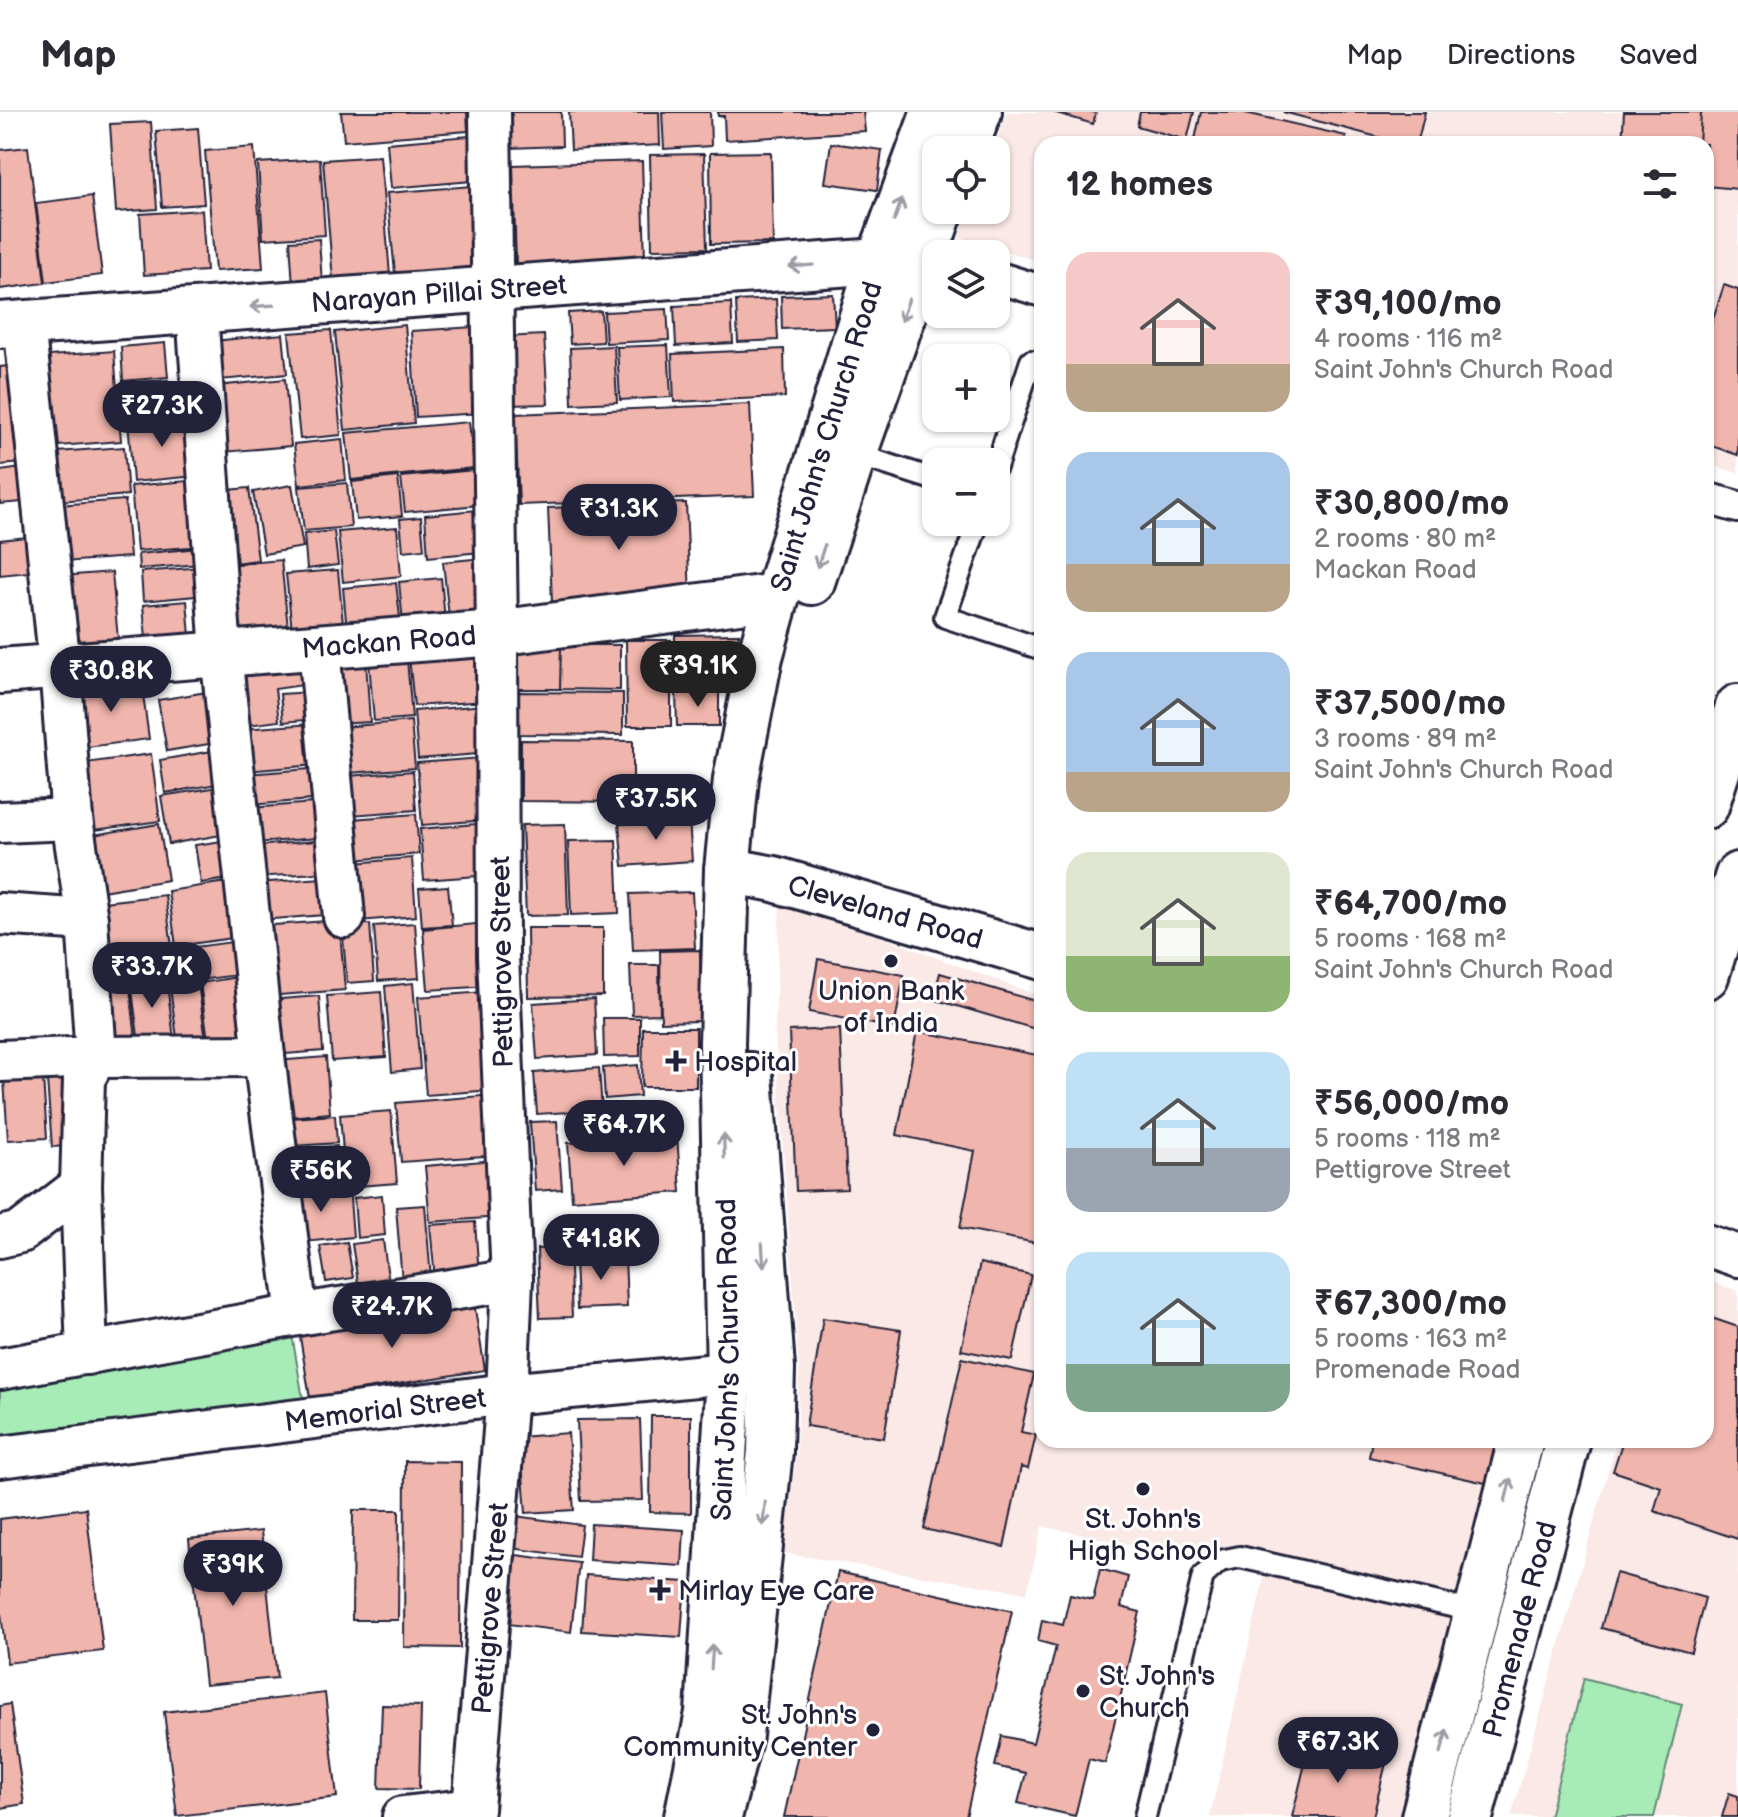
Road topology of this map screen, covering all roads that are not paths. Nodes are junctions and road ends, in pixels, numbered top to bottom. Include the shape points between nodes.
1 (490, 112) edge
2 (934, 112) edge
3 (979, 112) edge
4 (970, 136) edge
5 (879, 261) junction
6 (922, 277) edge
7 (1010, 281) edge
8 (493, 289) junction
9 (1034, 289) edge
10 (197, 311) junction
11 (12, 324) edge
12 (1034, 362) edge
13 (1002, 448) edge
14 (854, 454) junction
15 (922, 476) edge
16 (1714, 500) edge
17 (1738, 507) edge
18 (973, 536) edge
19 (777, 596) junction
20 (497, 633) junction
21 (1034, 646) edge
22 (319, 648) junction
23 (221, 653) junction
24 (60, 667) junction
25 (0, 671) edge
26 (1738, 707) edge
27 (1714, 781) edge
28 (72, 819) junction
29 (0, 822) edge
30 (740, 872) junction
31 (1738, 875) edge
32 (0, 914) edge
33 (344, 917) dead end
34 (87, 920) junction
35 (1714, 951) edge
36 (1034, 955) edge
37 (264, 1056) junction
38 (96, 1057) junction
39 (0, 1061) edge
40 (81, 1186) junction
41 (0, 1237) edge
42 (1714, 1248) edge
43 (1738, 1256) edge
44 (512, 1280) junction
45 (297, 1315) junction
46 (87, 1354) junction
47 (772, 1368) junction
48 (0, 1369) edge
49 (729, 1375) junction
50 (507, 1394) junction
51 (1519, 1448) edge
52 (1566, 1448) edge
53 (0, 1457) edge
54 (1477, 1612) junction
55 (403, 1817) edge
56 (687, 1817) edge
57 (719, 1817) edge
58 (1145, 1817) edge
59 (1424, 1817) edge
60 (1470, 1817) edge

1 - 8 street, Pettigrove Street
5 -> 2 main road, Saint John's Church Road
3 - 4 main road
5 -> 8 main road, Narayan Pillai Street
5 - 19 main road, Saint John's Church Road
6 -> 14 main road, Saint John's Church Road
7 - 9 street
8 -> 10 main road, Narayan Pillai Street
8 - 20 street, Pettigrove Street
10 - 11 main road, Narayan Pillai Street
10 - 23 street
11 - 24 street
12 - 13 lane
14 - 15 lane
14 -> 30 main road, Saint John's Church Road via 789,657
16 - 17 street
18 - 21 lane via 945,617
19 - 20 main road, Mackan Road
19 - 30 main road, Saint John's Church Road via 736,779
20 - 22 main road, Mackan Road
20 - 44 street, Pettigrove Street via 498,956
22 - 23 main road, Mackan Road
22 - 33 street
23 - 24 main road, Mackan Road
23 - 37 street
24 - 25 main road, Mackan Road
24 - 28 street
26 - 27 main road
28 - 29 street
28 - 34 street
30 - 36 main road, Cleveland Road
30 -> 47 main road, Saint John's Church Road
49 -> 30 main road, Saint John's Church Road via 722,1043
31 - 35 main road
32 - 34 street
34 - 38 street
37 - 38 street
37 - 45 street
38 - 39 street
38 - 40 street via 84,1079
40 - 41 street via 21,1232
40 - 46 street
42 - 43 street
44 - 45 street
44 - 50 street, Pettigrove Street
45 - 46 street
46 - 48 street
47 - 49 street, Memorial Street
47 -> 57 main road, Saint John's Church Road via 770,1451 740,1735
49 - 50 street, Memorial Street
56 -> 49 main road, Saint John's Church Road via 708,1713
50 - 53 street, Memorial Street
50 - 55 street, Pettigrove Street via 473,1809
54 -> 51 main road, Promenade Road
52 - 60 main road, Promenade Road
54 - 58 lane via 1240,1557 1220,1561 1203,1576
59 -> 54 main road, Promenade Road

